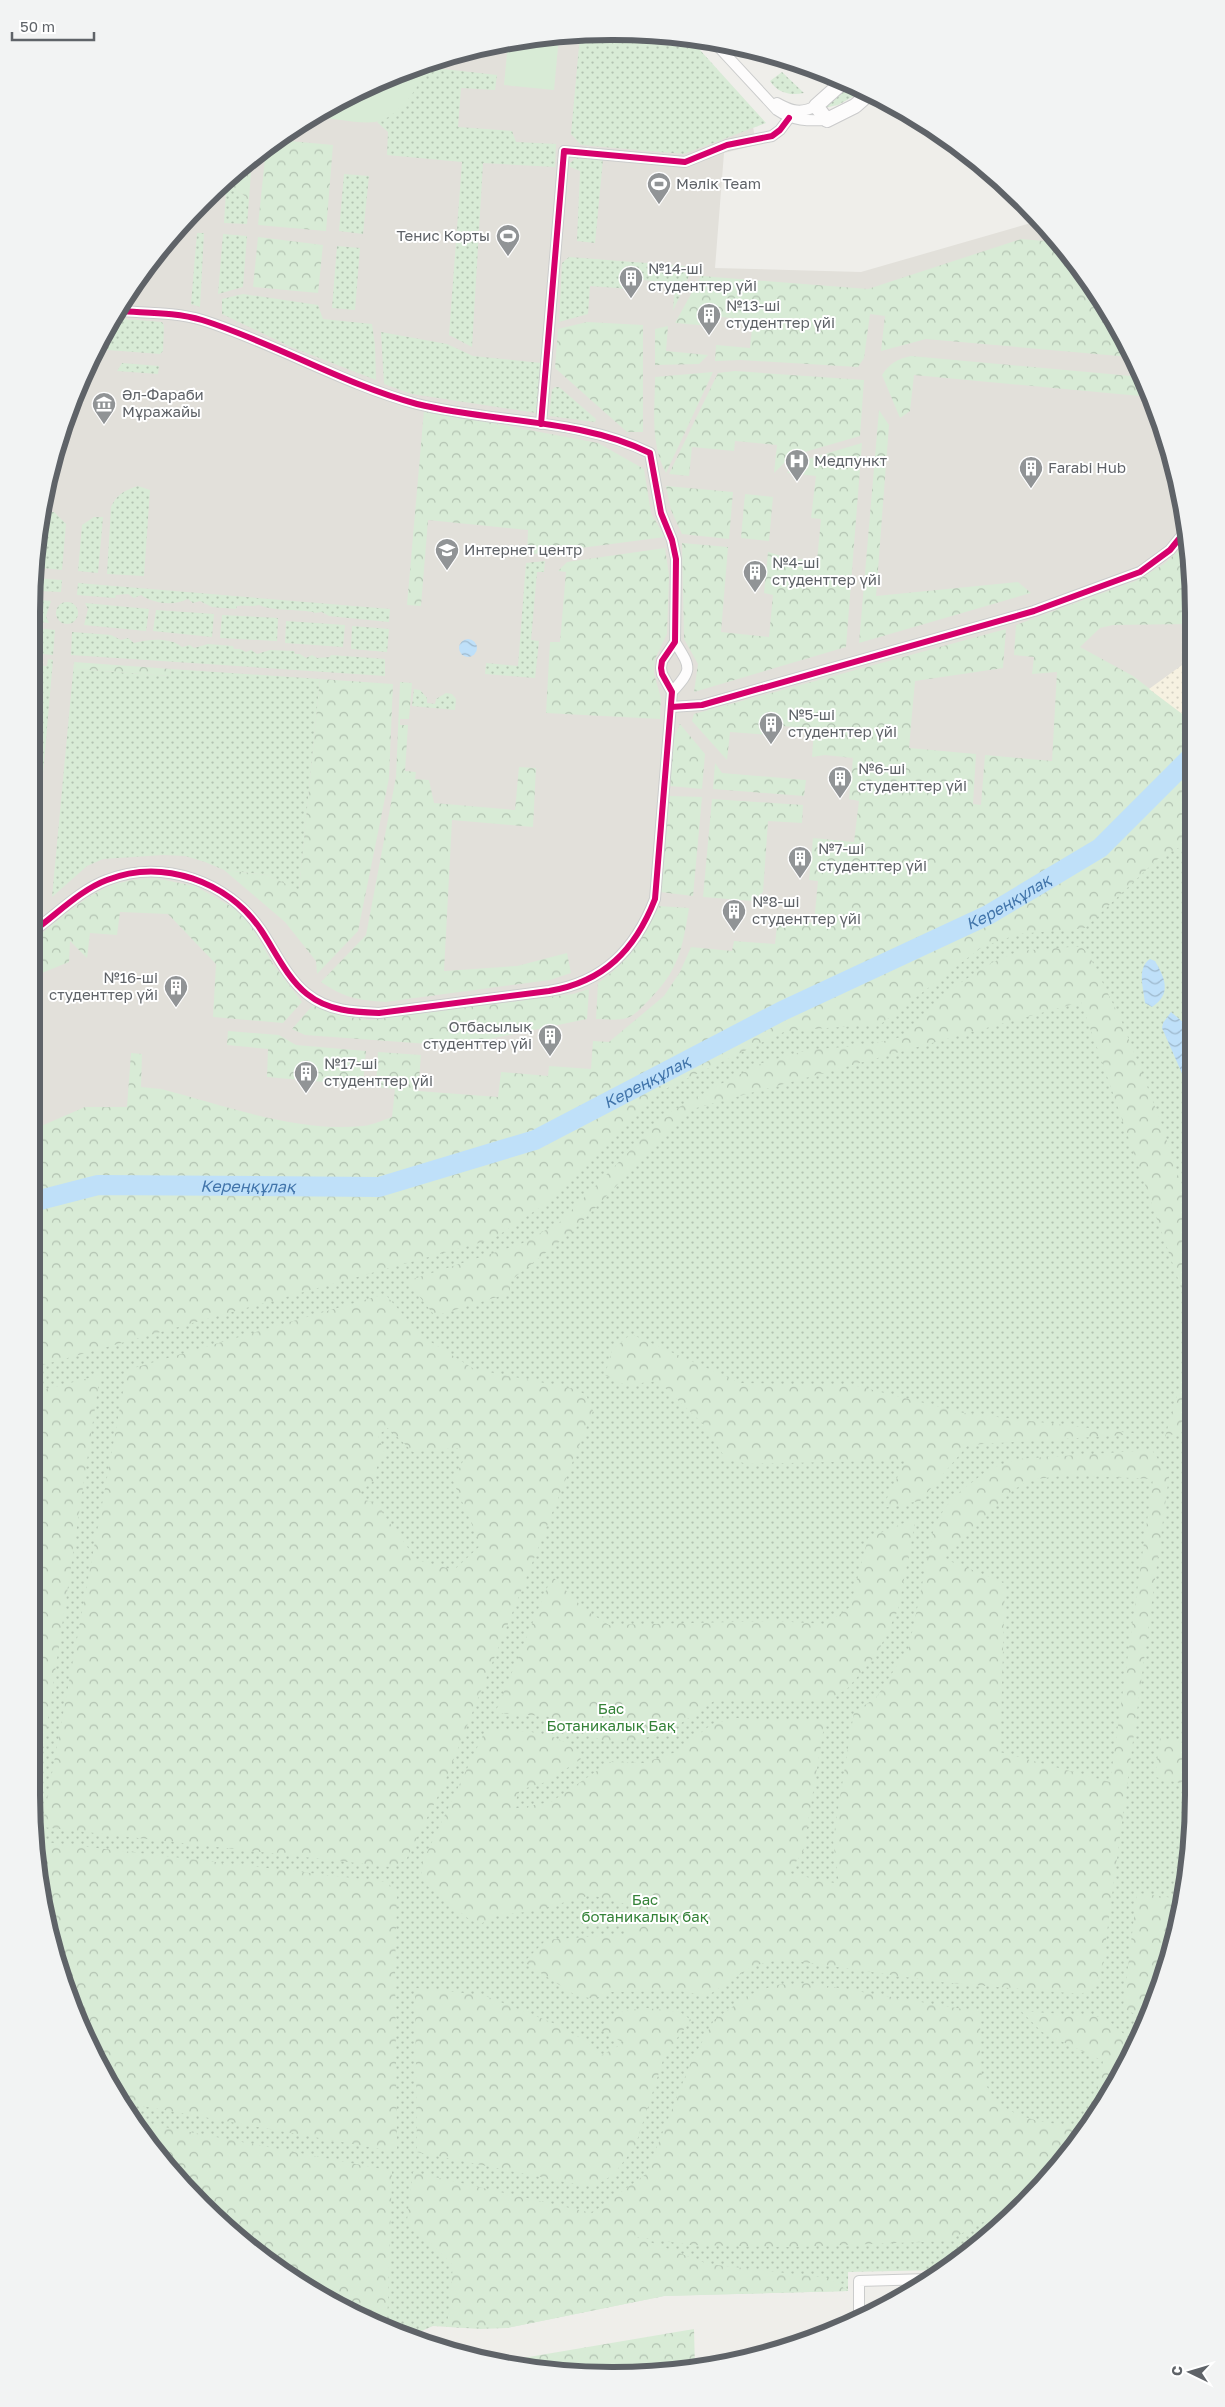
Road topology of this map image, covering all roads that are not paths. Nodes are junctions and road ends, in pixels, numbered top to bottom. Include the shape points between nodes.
1 (721, 51) edge
2 (838, 87) edge
3 (764, 95) junction
4 (864, 98) edge
5 (816, 106) junction
6 (789, 118) junction
7 (827, 120) junction
8 (125, 312) edge
9 (541, 424) junction
10 (1180, 538) edge
11 (675, 642) junction
12 (672, 692) junction
13 (671, 707) junction
14 (40, 926) edge
15 (917, 2279) edge
16 (859, 2311) edge

1 - 3 street
2 - 5 street
3 - 5 street via 787,109 807,111
3 - 6 street
4 - 7 street
5 - 7 street
6 - 7 street
6 - 9 street via 772,136 727,146 685,162 564,151
8 - 9 street via 201,320 386,395 420,404
9 - 11 street via 577,430 650,453 661,513 676,559
10 - 13 street via 1170,550 1140,572 1034,611 702,705
11 - 12 street via 662,661 662,674
11 - 12 street via 688,669 687,676
12 - 13 street
13 - 14 street via 655,899 637,935 615,961 594,978 576,986 379,1013 332,1008 305,993 242,907 208,885 169,872 123,874 105,880
15 - 16 street via 859,2280

